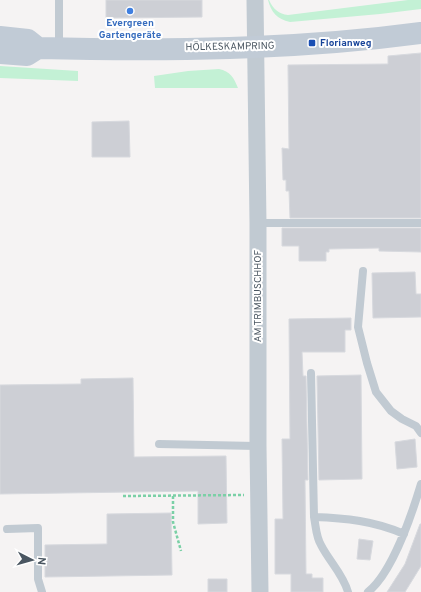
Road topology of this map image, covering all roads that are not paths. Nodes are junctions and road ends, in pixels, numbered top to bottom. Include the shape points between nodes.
1 (59, 0) edge
2 (254, 0) edge
3 (421, 33) edge
4 (0, 37) edge
5 (255, 47) junction
6 (38, 48) junction
7 (60, 49) junction
8 (0, 54) edge
9 (258, 223) junction
10 (421, 223) edge
11 (363, 271) dead end
12 (311, 373) dead end
13 (421, 433) edge
14 (159, 444) dead end
15 (258, 446) junction
16 (421, 484) edge
17 (314, 517) junction
18 (7, 529) dead end
19 (404, 534) junction
20 (42, 592) edge
21 (260, 592) edge
22 (348, 592) edge
23 (368, 592) edge

1 - 7 lane
2 - 5 street, AM TRIMBUSCHHOF
3 - 5 main road, HÖLKESKAMPRING
4 - 6 main road, HÖLKESKAMPRING via 28,40
5 - 7 main road, HÖLKESKAMPRING
5 - 9 street, AM TRIMBUSCHHOF
6 - 7 main road, HÖLKESKAMPRING
6 - 8 main road, HÖLKESKAMPRING via 27,55
9 - 10 lane
9 - 15 street, AM TRIMBUSCHHOF
11 - 13 lane via 358,327 376,392 391,411 416,426
12 - 17 lane
14 - 15 lane
15 - 21 street, AM TRIMBUSCHHOF
16 - 19 lane
17 - 19 lane via 359,520
17 - 22 lane via 320,544 346,584
18 - 20 lane via 38,528 38,579
19 - 23 lane via 388,566

